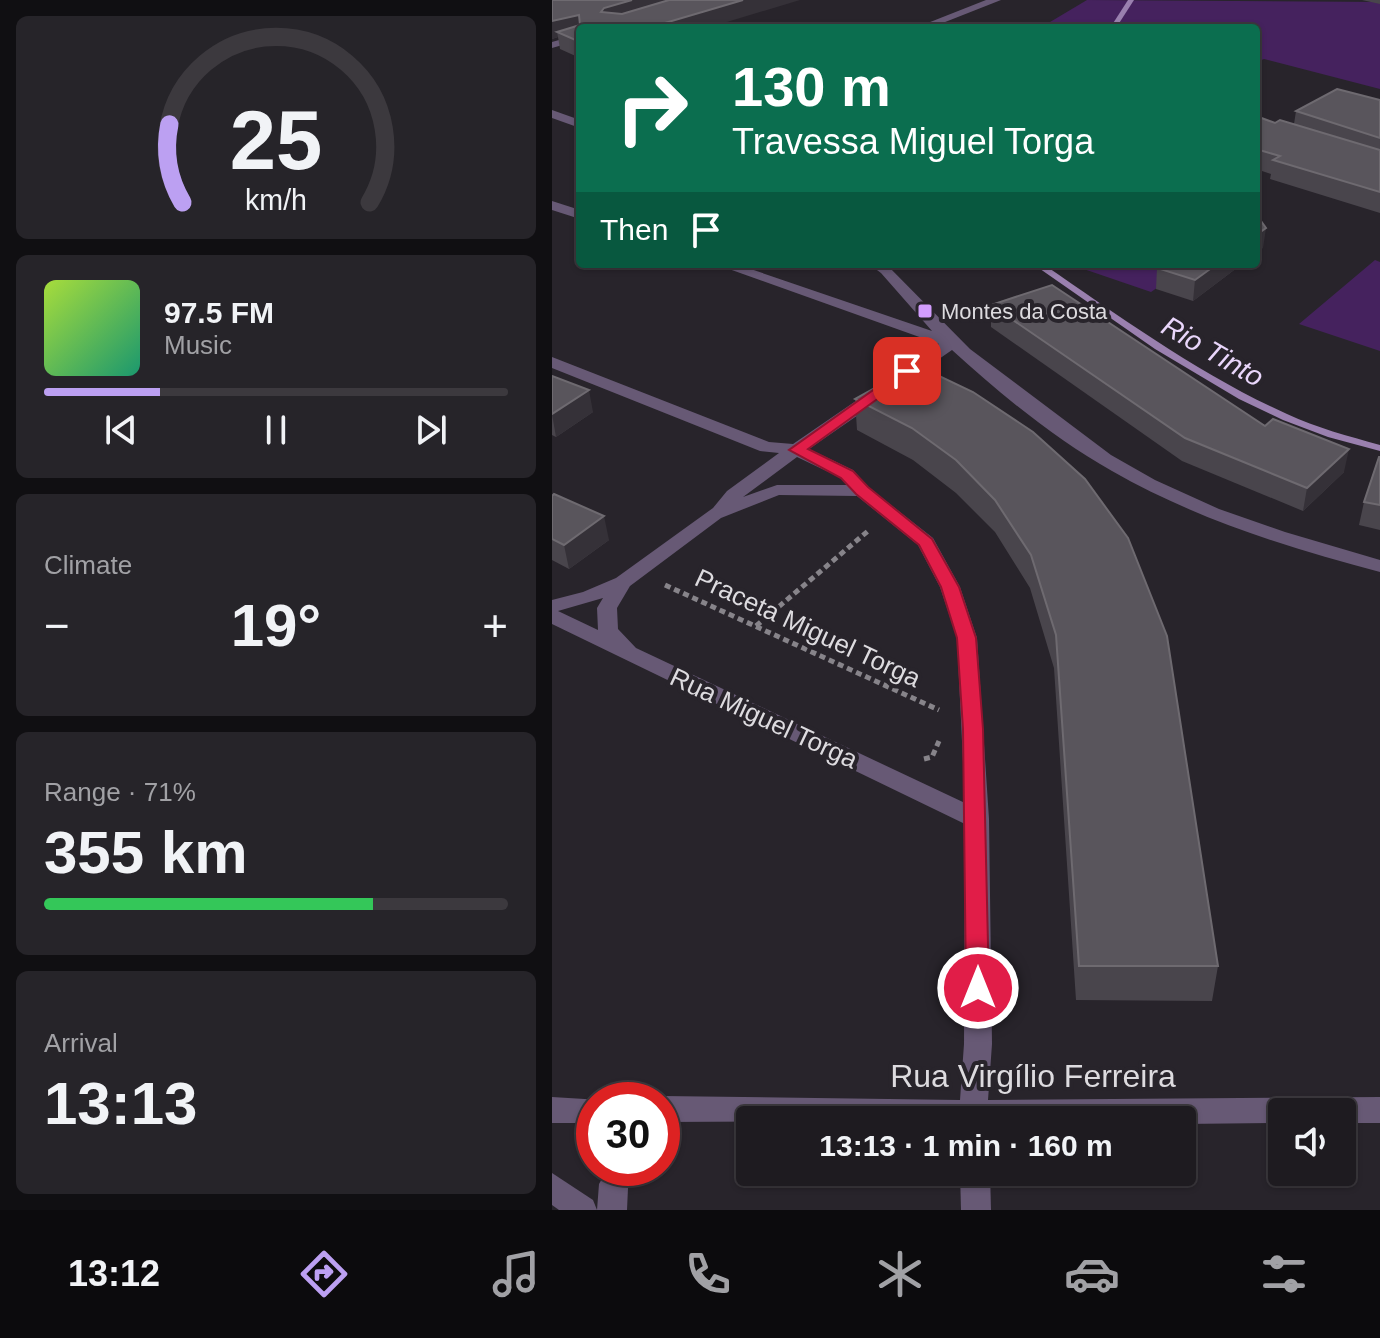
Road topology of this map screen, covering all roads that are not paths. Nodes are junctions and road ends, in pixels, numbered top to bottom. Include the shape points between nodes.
1 (996, 0) edge
2 (931, 24) edge
3 (576, 38) edge
4 (552, 45) edge
5 (552, 114) edge
6 (576, 123) edge
7 (552, 205) edge
8 (576, 214) edge
9 (734, 268) edge
10 (889, 268) edge
11 (952, 343) junction
12 (552, 362) edge
13 (797, 450) junction
14 (862, 491) junction
15 (714, 514) junction
16 (1380, 566) edge
17 (623, 582) junction
18 (552, 606) edge
19 (552, 616) edge
20 (636, 658) junction
21 (977, 819) junction
22 (974, 1106) edge
23 (680, 1109) edge
24 (552, 1110) edge
25 (576, 1110) edge
26 (736, 1110) edge
27 (1380, 1110) edge
28 (1196, 1113) edge
29 (614, 1186) edge
30 (975, 1186) edge
31 (552, 1187) edge
32 (582, 1210) edge
33 (612, 1210) edge
34 (976, 1210) edge

1 - 2 street
3 - 4 street
5 - 6 street
7 - 8 street
9 - 11 street
10 - 11 street
11 - 13 street
11 - 16 street via 1070,435 1173,496 1310,548
12 - 13 street via 766,447
13 - 14 street via 847,474
13 - 15 street via 745,482
14 - 15 street via 777,490
14 - 21 street via 926,542 950,587 967,638
15 - 17 street
17 - 18 street
17 - 20 street via 607,608 608,631
19 - 20 street, Rua Miguel Torga
20 - 21 street, Rua Miguel Torga
21 - 22 street
23 - 26 street, Rua Virgílio Ferreira
24 - 25 street
27 - 28 street, Rua Virgílio Ferreira
29 - 33 street
30 - 34 street
31 - 32 street

